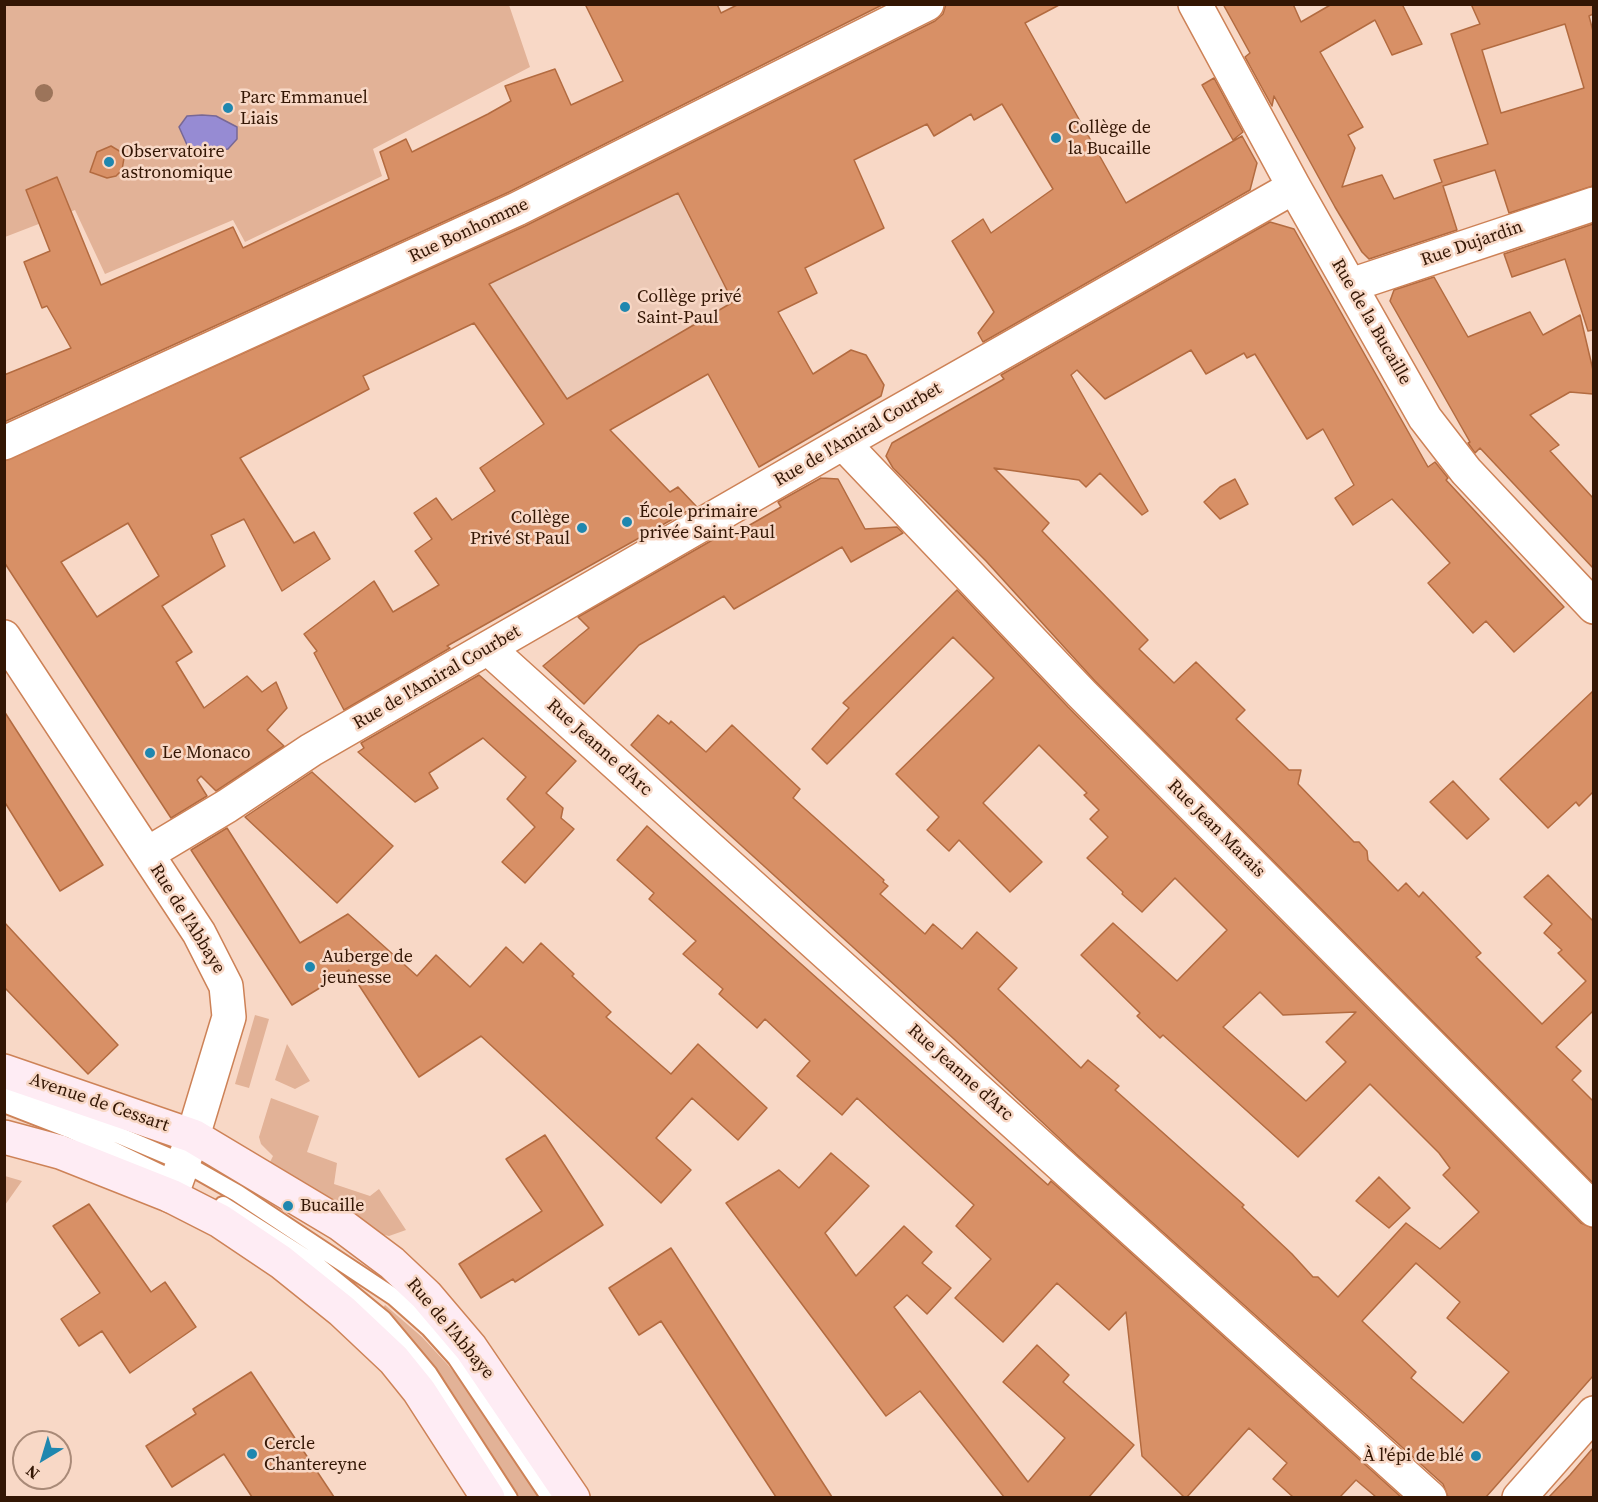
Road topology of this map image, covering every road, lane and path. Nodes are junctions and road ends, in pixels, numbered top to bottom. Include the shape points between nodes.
1 (927, 4) edge
2 (1195, 4) edge
3 (1294, 187) junction
4 (1593, 204) edge
5 (1351, 285) junction
6 (4, 443) edge
7 (843, 443) junction
8 (1593, 607) edge
9 (4, 637) edge
10 (489, 649) junction
11 (147, 854) junction
12 (4, 1071) edge
13 (4, 1091) edge
14 (4, 1104) edge
15 (4, 1137) edge
16 (181, 1169) junction
17 (1593, 1210) edge
18 (1593, 1413) edge
19 (488, 1497) edge
20 (509, 1497) edge
21 (550, 1497) edge
22 (573, 1497) edge
23 (1430, 1497) edge
24 (1519, 1497) edge

1 - 6 street, Rue Bonhomme via 517,209
2 - 3 street, Rue de la Bucaille
3 - 5 street, Rue de la Bucaille
3 - 7 street, Rue de l'Amiral Courbet
4 - 5 street, Rue Dujardin
5 - 8 street, Rue de la Bucaille via 1432,426 1466,471
7 - 10 street, Rue de l'Amiral Courbet
7 - 17 street, Rue Jean Marais via 1082,694
9 - 11 street, Rue de l'Abbaye
10 - 11 street, Rue de l'Amiral Courbet via 311,750
10 - 23 street, Rue Jeanne d'Arc
11 - 16 street, Rue de l'Abbaye via 199,933 230,997 229,1017
12 - 16 main road, Avenue de Cessart
13 - 16 lane via 87,1122
14 - 16 lane
15 - 16 main road, Rue de l'Abbaye via 92,1163
16 - 19 main road, Rue de l'Abbaye via 220,1221 281,1262 371,1337 419,1391
16 - 20 lane via 245,1218 317,1265 383,1319 429,1374
16 - 21 lane via 237,1193 394,1298 429,1328 478,1386
16 - 22 main road, Rue de l'Abbaye via 340,1224 392,1263 426,1295 471,1348
18 - 24 street

